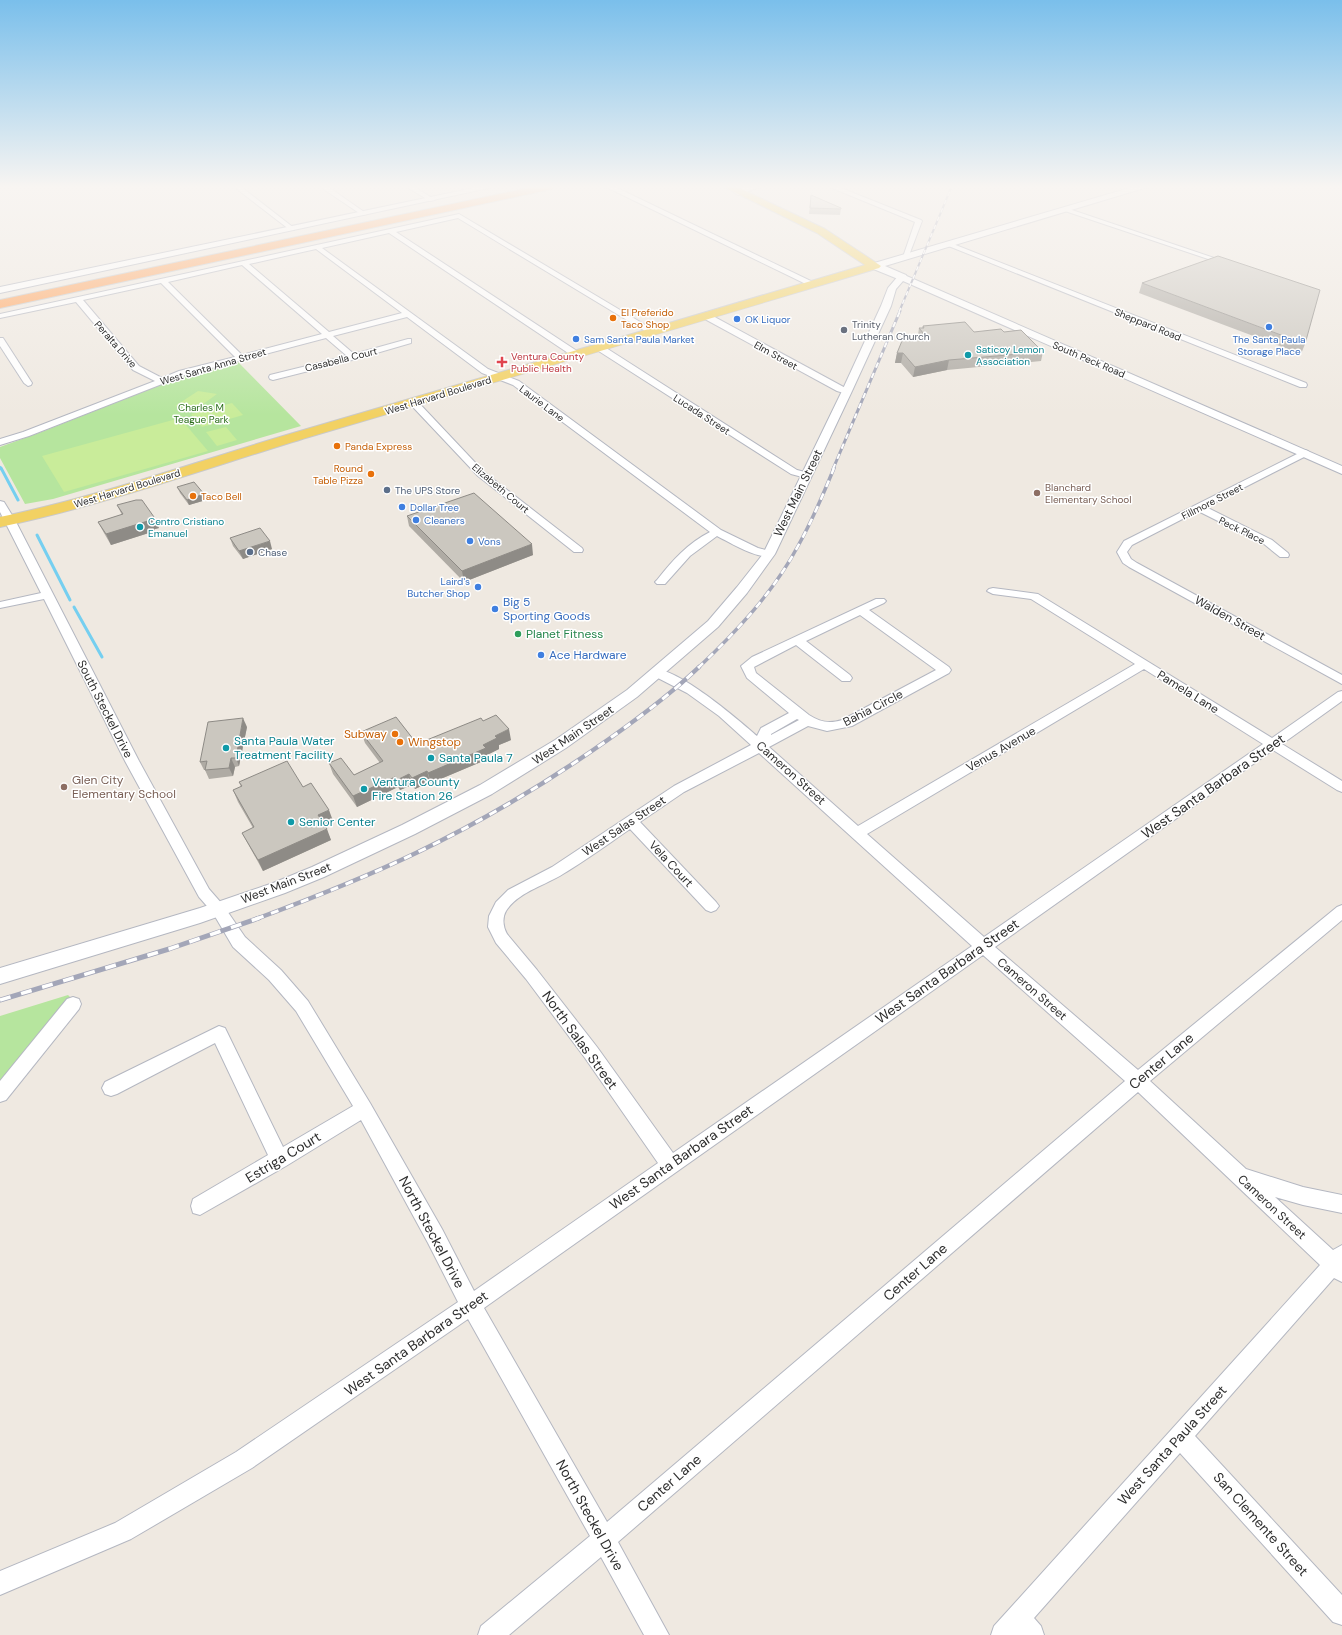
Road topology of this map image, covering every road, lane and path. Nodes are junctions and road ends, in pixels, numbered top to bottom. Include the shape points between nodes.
1 (133, 262) edge
2 (160, 262) edge
3 (195, 262) edge
4 (247, 262) edge
5 (338, 262) edge
6 (437, 262) edge
7 (536, 262) edge
8 (767, 262) edge
9 (865, 262) edge
10 (888, 262) edge
11 (994, 262) edge
12 (1221, 262) edge
13 (244, 263) junction
14 (875, 266) junction
15 (1232, 266) edge
16 (902, 277) junction
17 (163, 281) junction
18 (916, 283) junction
19 (812, 284) junction
20 (0, 290) edge
21 (0, 296) edge
22 (888, 296) junction
23 (78, 299) junction
24 (0, 304) edge
25 (408, 314) junction
26 (0, 316) edge
27 (706, 316) junction
28 (653, 332) junction
29 (327, 335) junction
30 (0, 340) edge
31 (408, 341) dead end
32 (600, 348) junction
33 (577, 355) junction
34 (240, 357) junction
35 (353, 357) junction
36 (500, 376) junction
37 (273, 377) dead end
38 (160, 380) junction
39 (28, 383) dead end
40 (1303, 385) dead end
41 (847, 391) junction
42 (414, 403) junction
43 (0, 442) edge
44 (1305, 453) junction
45 (1342, 470) edge
46 (806, 475) junction
47 (0, 504) edge
48 (1198, 508) junction
49 (5, 521) edge
50 (717, 532) junction
51 (578, 550) dead end
52 (1122, 552) joint
53 (769, 554) junction
54 (1284, 555) dead end
55 (661, 582) dead end
56 (992, 591) dead end
57 (48, 596) junction
58 (880, 601) dead end
59 (0, 605) edge
60 (861, 610) junction
61 (797, 640) junction
62 (1144, 664) junction
63 (658, 673) junction
64 (846, 678) dead end
65 (1342, 680) edge
66 (1342, 695) edge
67 (803, 717) junction
68 (1273, 744) junction
69 (760, 746) junction
70 (1342, 787) edge
71 (631, 822) junction
72 (857, 833) junction
73 (711, 906) dead end
74 (218, 909) junction
75 (1342, 910) edge
76 (496, 915) joint
77 (983, 946) junction
78 (0, 976) edge
79 (73, 1004) dead end
80 (1138, 1081) junction
81 (111, 1088) dead end
82 (0, 1094) edge
83 (364, 1109) junction
84 (280, 1160) junction
85 (670, 1165) junction
86 (1239, 1176) junction
87 (1342, 1204) edge
88 (200, 1206) dead end
89 (1339, 1264) edge
90 (471, 1305) junction
91 (1180, 1436) junction
92 (604, 1539) junction
93 (0, 1583) edge
94 (1342, 1613) edge
95 (1025, 1626) edge
96 (490, 1635) edge
97 (657, 1635) edge
98 (1003, 1635) edge

1 - 20 street
2 - 21 highway
3 - 24 highway
4 - 13 street
5 - 25 street, Laurie Lane
6 - 33 street
7 - 28 street
8 - 19 street
9 - 14 main road, South Peck Road
10 - 14 main road
11 - 40 street, Sheppard Road
12 - 15 street
13 - 17 street
13 - 29 street
14 - 16 main road, South Peck Road
14 - 19 main road, West Harvard Boulevard
16 - 18 street, South Peck Road
16 - 22 street, West Main Street
17 - 23 street
17 - 34 street
18 - 22 street via 904,284
18 - 44 street, South Peck Road
19 - 27 main road, West Harvard Boulevard
22 - 41 street, West Main Street via 886,306
23 - 26 street
23 - 38 street, Peralta Drive via 132,364
25 - 29 street, West Santa Anna Street
25 - 36 street, Laurie Lane via 485,371
27 - 28 main road, West Harvard Boulevard
27 - 41 street, Elm Street
28 - 32 main road, West Harvard Boulevard
29 - 34 street, West Santa Anna Street
29 - 35 street
30 - 39 street
31 - 35 street, Casabella Court
32 - 33 main road, West Harvard Boulevard
32 - 46 street, Lucada Street via 794,472
33 - 36 main road, West Harvard Boulevard
34 - 38 street, West Santa Anna Street
35 - 37 street, Casabella Court
36 - 42 main road, West Harvard Boulevard
36 - 50 street, Laurie Lane via 516,383
38 - 43 street, West Santa Anna Street
41 - 46 street, West Main Street
42 - 49 main road, West Harvard Boulevard via 85,501
42 - 51 street, Elizabeth Court via 481,474
44 - 45 street, South Peck Road
44 - 48 street, Fillmore Street
46 - 53 street, West Main Street
47 - 49 street, South Steckel Drive
48 - 52 street, Fillmore Street via 1128,543
48 - 54 street, Peck Place via 1268,542
49 - 57 street, South Steckel Drive
50 - 53 street, Laurie Lane via 754,550
50 - 55 street via 692,547
52 - 65 street, Walden Street via 1133,565
53 - 63 street, West Main Street via 754,576 714,622
56 - 62 street, Pamela Lane via 1034,596
57 - 59 street
57 - 74 street, South Steckel Drive via 132,761 204,893
58 - 60 street, Bahia Circle
60 - 61 street, Bahia Circle
60 - 67 street, Bahia Circle via 945,670 838,726 819,726
61 - 64 street
61 - 67 street, Bahia Circle via 747,666 751,675
62 - 68 street, Pamela Lane
62 - 72 street, Venus Avenue
63 - 69 street, Cameron Street via 714,705
63 - 74 street, West Main Street via 588,727 457,805 339,862 267,893
66 - 68 street, West Santa Barbara Street
67 - 69 street, West Salas Street
68 - 70 street, Pamela Lane
68 - 77 street, West Santa Barbara Street
69 - 71 street, West Salas Street via 678,789
69 - 72 street, Cameron Street
71 - 73 street, Vela Court
71 - 76 street, West Salas Street via 557,871 513,894 506,899
72 - 77 street, Cameron Street
74 - 78 street, West Main Street via 105,946
74 - 83 street, North Steckel Drive via 239,942 275,975 302,1006
75 - 80 street, Center Lane
76 - 85 street, North Salas Street via 500,937 573,1030
77 - 80 street, Cameron Street
77 - 85 street, West Santa Barbara Street
79 - 82 street
80 - 86 street, Cameron Street
80 - 92 street, Center Lane
81 - 84 street via 218,1033
83 - 84 street, Estriga Court
83 - 90 street, North Steckel Drive
84 - 88 street, Estriga Court
85 - 90 street, West Santa Barbara Street
86 - 87 street via 1279,1190
86 - 89 street, Cameron Street
89 - 91 street, West Santa Paula Street
90 - 92 street, North Steckel Drive
90 - 93 street, West Santa Barbara Street via 244,1460 123,1531
91 - 94 street, San Clemente Street
91 - 95 street, West Santa Paula Street
92 - 96 street, Center Lane
92 - 97 street, North Steckel Drive
95 - 98 street, West Santa Paula Street

